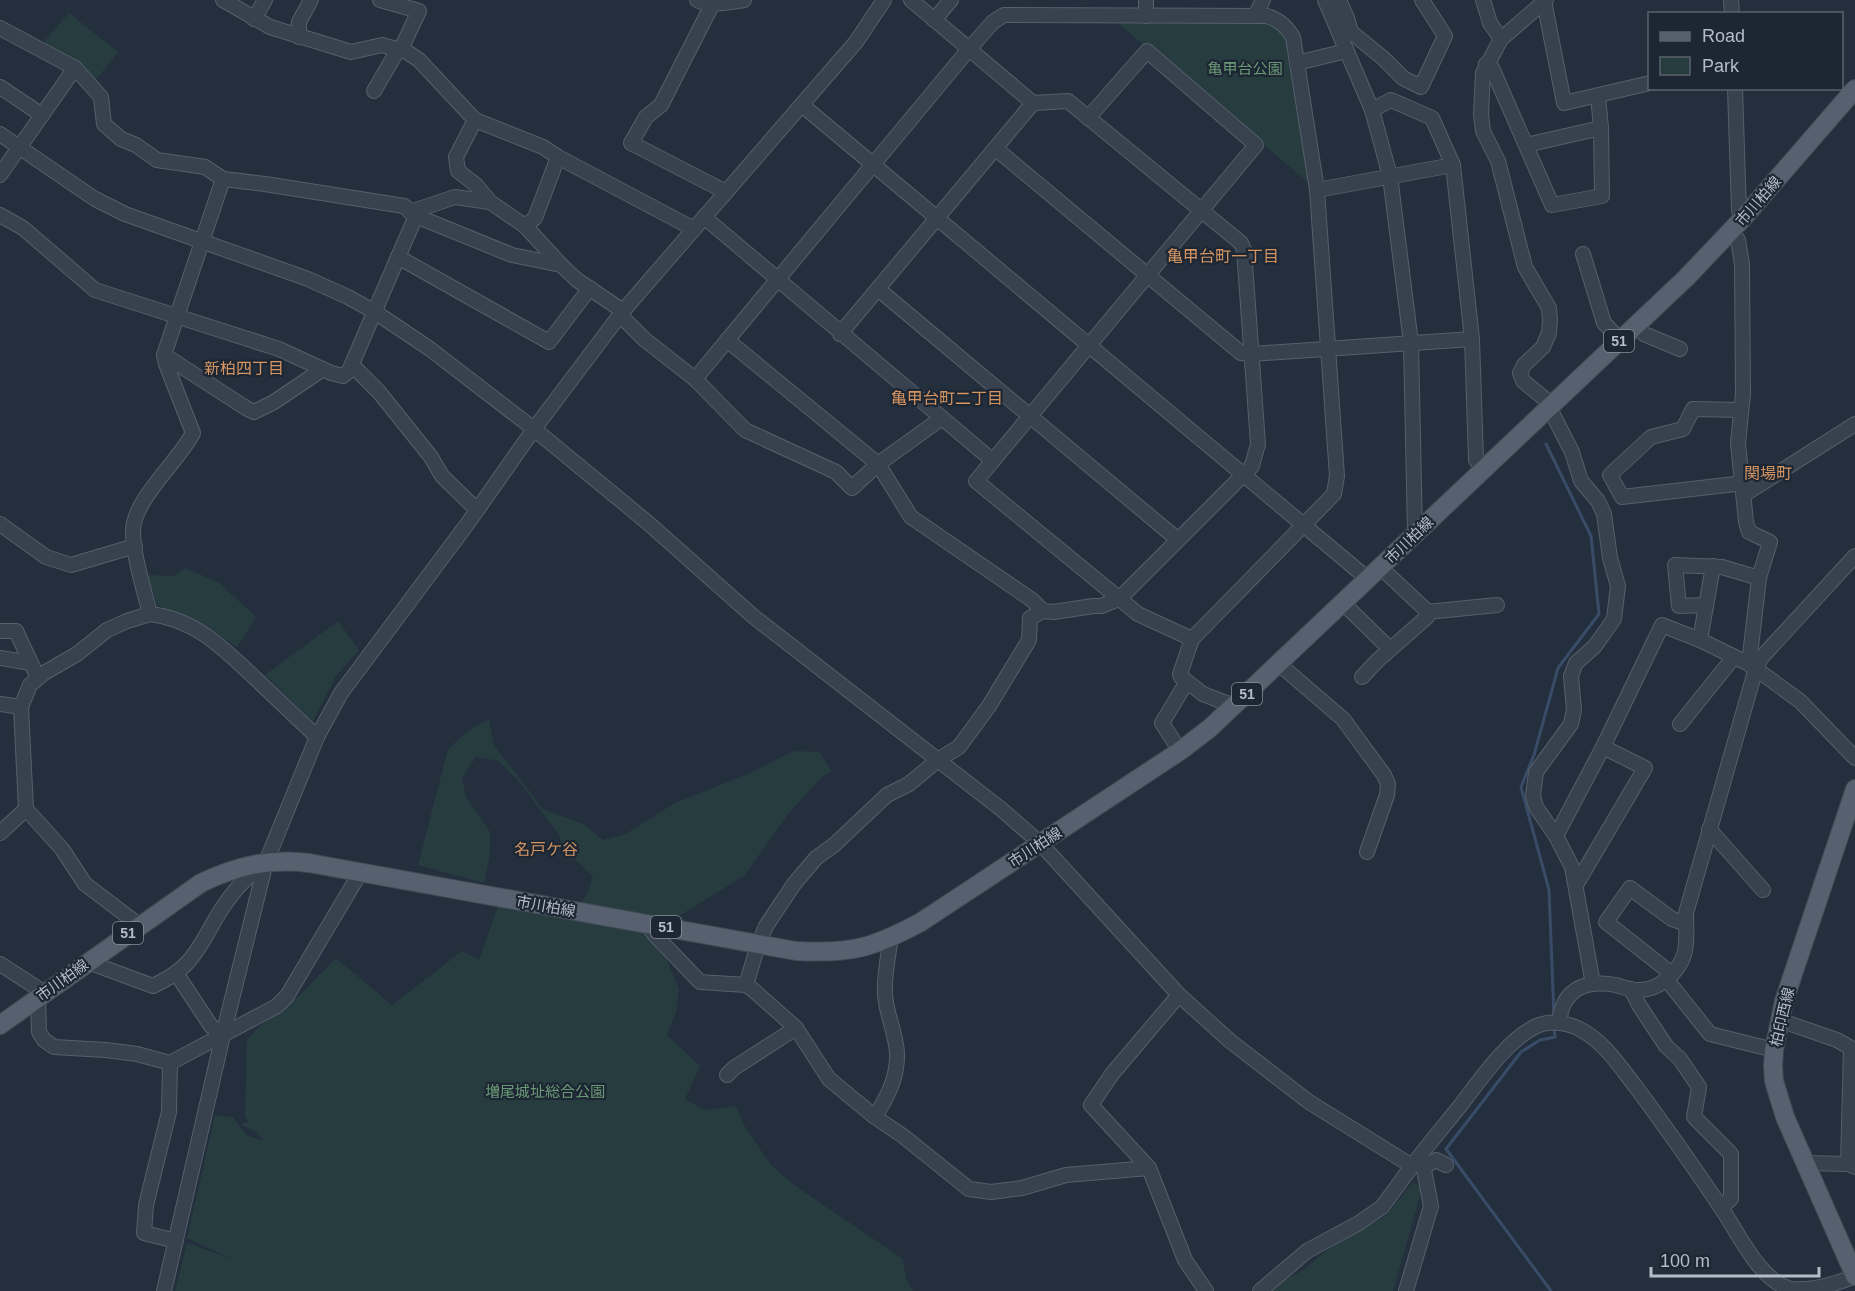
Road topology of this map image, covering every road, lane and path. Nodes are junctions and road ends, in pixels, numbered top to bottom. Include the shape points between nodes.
1 (223, 0) edge
2 (265, 0) edge
3 (311, 0) edge
4 (380, 0) edge
5 (697, 0) edge
6 (744, 0) edge
7 (884, 0) edge
8 (911, 0) edge
9 (951, 0) edge
10 (1146, 0) edge
11 (1263, 0) edge
12 (1325, 0) edge
13 (1339, 0) edge
14 (1422, 0) edge
15 (1483, 0) edge
16 (1545, 0) edge
17 (713, 3) junction
18 (1019, 7) edge
19 (1146, 16) junction
20 (1255, 16) junction
21 (254, 19) junction
22 (934, 20) junction
23 (0, 28) edge
24 (299, 37) junction
25 (1501, 39) junction
26 (400, 49) junction
27 (969, 49) junction
28 (1346, 51) junction
29 (1297, 63) junction
30 (1486, 64) junction
31 (75, 68) junction
32 (1648, 84) edge
33 (0, 87) edge
34 (1855, 89) edge
35 (1735, 90) edge
36 (374, 91) dead end
37 (1598, 96) junction
38 (1033, 103) junction
39 (802, 105) junction
40 (1371, 110) junction
41 (42, 115) junction
42 (1088, 118) junction
43 (475, 120) junction
44 (1601, 128) junction
45 (0, 134) edge
46 (1526, 145) junction
47 (20, 147) junction
48 (996, 149) junction
49 (558, 157) junction
50 (873, 165) junction
51 (1453, 165) junction
52 (0, 175) edge
53 (1390, 176) junction
54 (223, 179) junction
55 (1317, 190) junction
56 (726, 192) junction
57 (490, 201) junction
58 (1201, 211) junction
59 (413, 214) junction
60 (0, 215) edge
61 (704, 217) junction
62 (1744, 217) junction
63 (937, 219) junction
64 (525, 226) junction
65 (694, 229) junction
66 (1731, 232) junction
67 (201, 242) junction
68 (1583, 254) dead end
69 (398, 257) junction
70 (561, 265) junction
71 (1148, 275) junction
72 (777, 280) junction
73 (590, 288) junction
74 (878, 290) junction
75 (375, 312) junction
76 (621, 313) junction
77 (177, 316) junction
78 (1636, 325) junction
79 (840, 334) junction
80 (1472, 339) junction
81 (727, 340) junction
82 (1620, 340) junction
83 (1411, 343) junction
84 (1088, 346) junction
85 (1328, 349) junction
86 (1680, 349) dead end
87 (1251, 354) junction
88 (164, 355) junction
89 (351, 365) junction
90 (322, 369) junction
91 (695, 379) junction
92 (1550, 406) junction
93 (1740, 410) junction
94 (1030, 417) junction
95 (942, 418) junction
96 (1855, 424) edge
97 (534, 429) junction
98 (993, 461) junction
99 (878, 464) junction
100 (1483, 468) junction
101 (1244, 475) junction
102 (1744, 489) junction
103 (477, 510) junction
104 (0, 524) edge
105 (1304, 526) junction
106 (1415, 534) junction
107 (1177, 539) junction
108 (135, 546) junction
109 (1855, 556) edge
110 (1713, 566) junction
111 (1374, 573) junction
112 (1759, 578) junction
113 (1119, 599) junction
114 (1343, 603) junction
115 (1497, 605) dead end
116 (1706, 605) junction
117 (1043, 611) junction
118 (1426, 612) junction
119 (150, 614) junction
120 (0, 631) edge
121 (1192, 639) junction
122 (1700, 640) junction
123 (1390, 649) junction
124 (1734, 657) junction
125 (0, 658) edge
126 (31, 663) junction
127 (1279, 664) junction
128 (1752, 666) junction
129 (1362, 677) dead end
130 (38, 678) junction
131 (1186, 683) junction
132 (0, 704) edge
133 (21, 707) junction
134 (1232, 708) junction
135 (1680, 724) dead end
136 (317, 737) junction
137 (1603, 747) junction
138 (1180, 751) junction
139 (1855, 758) edge
140 (939, 759) junction
141 (1855, 789) edge
142 (26, 809) junction
143 (1709, 829) junction
144 (0, 833) edge
145 (1556, 836) junction
146 (1040, 843) junction
147 (1367, 852) dead end
148 (266, 862) junction
149 (360, 873) junction
150 (1576, 885) junction
151 (1763, 890) dead end
152 (647, 924) junction
153 (1686, 924) junction
154 (140, 925) junction
155 (891, 938) junction
156 (758, 945) junction
157 (88, 962) junction
158 (0, 964) edge
159 (176, 973) junction
160 (1669, 977) junction
161 (1593, 984) junction
162 (746, 985) junction
163 (1631, 989) junction
164 (41, 995) junction
165 (1179, 995) junction
166 (1779, 1020) junction
167 (1559, 1023) junction
168 (0, 1025) edge
169 (796, 1028) junction
170 (223, 1035) junction
171 (1774, 1050) junction
172 (170, 1063) junction
173 (727, 1075) dead end
174 (875, 1117) junction
175 (1806, 1163) junction
176 (1446, 1165) dead end
177 (1417, 1166) junction
178 (1851, 1166) edge
179 (1149, 1168) junction
180 (1721, 1207) junction
181 (176, 1241) junction
182 (1855, 1276) edge
183 (164, 1291) edge
184 (1206, 1291) edge
185 (1260, 1291) edge
186 (1406, 1291) edge

1 - 21 street
2 - 21 street
3 - 24 street via 299,22
4 - 26 street via 420,11
5 - 17 street
6 - 17 street
7 - 39 street via 856,42
8 - 22 street
9 - 22 street
10 - 19 street
11 - 20 street
12 - 28 street
13 - 14 street via 1351,32 1403,78 1421,87 1445,36
15 - 25 street via 1490,23
16 - 25 street
16 - 37 street via 1564,103
17 - 56 street via 661,105 646,117 631,143
18 - 19 street
18 - 27 street via 993,22
19 - 20 street
20 - 29 street via 1275,18 1288,30
21 - 24 street
22 - 27 street
23 - 31 street
24 - 26 street via 351,52 382,45
25 - 30 street
26 - 36 street
26 - 43 street via 419,60
27 - 38 street
27 - 50 street
28 - 29 street
28 - 40 street
29 - 55 street
30 - 46 street via 1492,68
30 - 92 street via 1483,131 1498,161 1526,267 1549,308 1549,333 1543,347 1520,373 1523,381
31 - 41 street
31 - 54 street via 101,98 104,124 112,132 157,160 205,168
32 - 37 street
33 - 41 street
34 - 62 main road, 市川柏線 / 51
35 - 62 street via 1739,212
37 - 44 street
38 - 42 street via 1068,102
38 - 48 street
39 - 50 street
39 - 56 street
40 - 51 street via 1391,100 1432,118
40 - 53 street
41 - 47 street
42 - 58 street
42 - 58 street via 1147,51 1256,145
43 - 49 street via 543,147
43 - 57 street via 456,157 458,171
44 - 46 street
44 - 46 street via 1602,196 1552,205
45 - 47 street
47 - 52 street
47 - 67 street via 95,199
48 - 63 street
48 - 71 street
49 - 64 street via 535,218
49 - 65 street
50 - 63 street
50 - 72 street
51 - 53 street
51 - 80 street
53 - 55 street
53 - 83 street
54 - 59 street via 404,206
54 - 67 street
55 - 85 street
56 - 61 street
57 - 59 street via 455,197
57 - 64 street
58 - 71 street
58 - 87 street via 1244,250
59 - 69 street
59 - 70 street via 512,255
60 - 77 street via 22,228 95,290
61 - 65 street
61 - 72 street
62 - 66 main road, 市川柏線 / 51
63 - 74 street
63 - 84 street
64 - 70 street
65 - 76 street
66 - 78 main road, 市川柏線 / 51
66 - 93 street via 1738,240 1742,264
67 - 75 street via 308,279
67 - 77 street
68 - 82 street via 1604,323
69 - 73 street via 549,342
69 - 75 street
70 - 73 street
71 - 84 street
71 - 87 street via 1241,353
72 - 79 street
72 - 81 street
73 - 76 street
74 - 79 street
74 - 94 street
75 - 89 street
75 - 97 street
76 - 91 street via 644,339
76 - 97 street
77 - 88 street
77 - 90 street via 279,349
78 - 82 main road, 市川柏線 / 51
78 - 86 street via 1644,334
79 - 95 street
80 - 83 street
80 - 100 street via 1476,460
81 - 91 street
81 - 99 street
82 - 92 main road, 市川柏線 / 51
83 - 85 street
83 - 106 street
84 - 94 street
84 - 101 street
85 - 87 street
85 - 105 street via 1338,476 1334,494
87 - 101 street via 1258,444 1252,466
88 - 90 street via 254,412
88 - 108 street via 193,433 141,503 133,530
89 - 90 street via 343,376
89 - 103 street via 379,392 442,476
91 - 99 street via 745,430 836,472 852,488
92 - 100 main road, 市川柏線 / 51
92 - 145 street via 1581,481 1604,514 1618,586 1614,619 1600,640 1576,663 1571,676 1571,724 1536,772 1536,807
93 - 102 street via 1738,443
93 - 102 street via 1693,409 1683,429 1651,437 1610,475 1622,497
94 - 98 street
94 - 107 street
95 - 98 street
95 - 99 street
96 - 102 street
97 - 103 street
97 - 140 street via 754,617
98 - 113 street via 976,481
99 - 117 street via 911,517
100 - 106 main road, 市川柏線 / 51
101 - 105 street
101 - 107 street
102 - 112 street via 1749,532 1770,542
103 - 136 street via 341,693
104 - 108 street via 46,557 71,565
105 - 111 street
105 - 121 street
106 - 111 main road, 市川柏線 / 51
107 - 113 street
108 - 119 street
109 - 128 street
110 - 112 street
110 - 116 street
110 - 116 street via 1675,565 1679,606
111 - 114 main road, 市川柏線 / 51
111 - 118 street
112 - 128 street
113 - 117 street via 1101,606
113 - 121 street via 1138,614
114 - 123 street
114 - 127 main road, 市川柏線 / 51
115 - 118 street
116 - 122 street
117 - 140 street via 1030,618 1029,640 989,706 959,747
118 - 123 street via 1427,616
119 - 130 street via 100,634
119 - 136 street via 185,624 223,647
120 - 126 street via 16,631
121 - 131 street via 1180,674
122 - 124 street
122 - 137 street via 1662,625
123 - 129 street
124 - 128 street
124 - 135 street
125 - 126 street
126 - 130 street
127 - 134 main road, 市川柏線 / 51
127 - 147 street via 1343,719 1384,775 1387,795
128 - 139 street via 1800,701
128 - 143 street
130 - 133 street via 30,685
131 - 134 street
131 - 138 street via 1162,723
132 - 133 street
133 - 142 street
134 - 138 main road, 市川柏線 / 51
136 - 148 street
137 - 145 street
137 - 150 street via 1645,768
138 - 146 main road, 市川柏線 / 51
140 - 146 street
140 - 156 street via 909,784 887,795 816,858 780,905
141 - 166 main road, 柏印西線
142 - 144 street
142 - 154 street via 62,849 85,884
143 - 151 street
143 - 153 street
145 - 150 street via 1572,867
146 - 155 main road, 市川柏線 / 51
146 - 165 street
148 - 149 main road, 市川柏線 / 51 via 297,862
148 - 154 main road, 市川柏線 / 51 via 220,874
148 - 159 street via 247,876 226,901 198,949
148 - 170 street
149 - 152 main road, 市川柏線 / 51
149 - 170 street via 287,996 277,1006
150 - 161 street
152 - 156 main road, 市川柏線 / 51
152 - 162 street via 700,982
153 - 160 street via 1684,954
153 - 160 street via 1672,919 1630,888 1606,922
154 - 157 main road, 市川柏線 / 51
155 - 156 main road, 市川柏線 / 51 via 859,949 829,952
155 - 174 street via 885,995 897,1052 895,1075 891,1091
156 - 162 street
157 - 159 street via 153,986
157 - 164 main road, 市川柏線 / 51
158 - 164 street
159 - 170 street via 211,1026
160 - 163 street via 1651,988
160 - 171 street via 1710,1034
161 - 163 street
161 - 167 street via 1570,993 1562,1005
162 - 169 street
163 - 180 street via 1666,1046 1699,1087 1694,1117 1731,1154 1731,1200
164 - 168 main road, 市川柏線 / 51
164 - 172 street via 39,1032 54,1047 127,1052
165 - 177 street via 1299,1096
165 - 179 street via 1091,1105
166 - 171 main road, 柏印西線
166 - 178 street via 1851,1048
167 - 177 street via 1538,1026 1513,1043
167 - 180 street via 1584,1031 1619,1066
169 - 173 street
169 - 174 street via 829,1079
170 - 172 street
170 - 181 street
171 - 175 main road, 柏印西線 via 1774,1081
172 - 181 street via 169,1112 146,1205 144,1233
174 - 179 street via 969,1189 991,1192 1066,1175
175 - 178 street
175 - 182 main road, 柏印西線
176 - 177 street via 1436,1160
177 - 185 street via 1382,1207 1307,1251
177 - 186 street via 1431,1206
179 - 184 street via 1185,1260
180 - 182 street via 1759,1266 1777,1283 1813,1291
181 - 183 street

